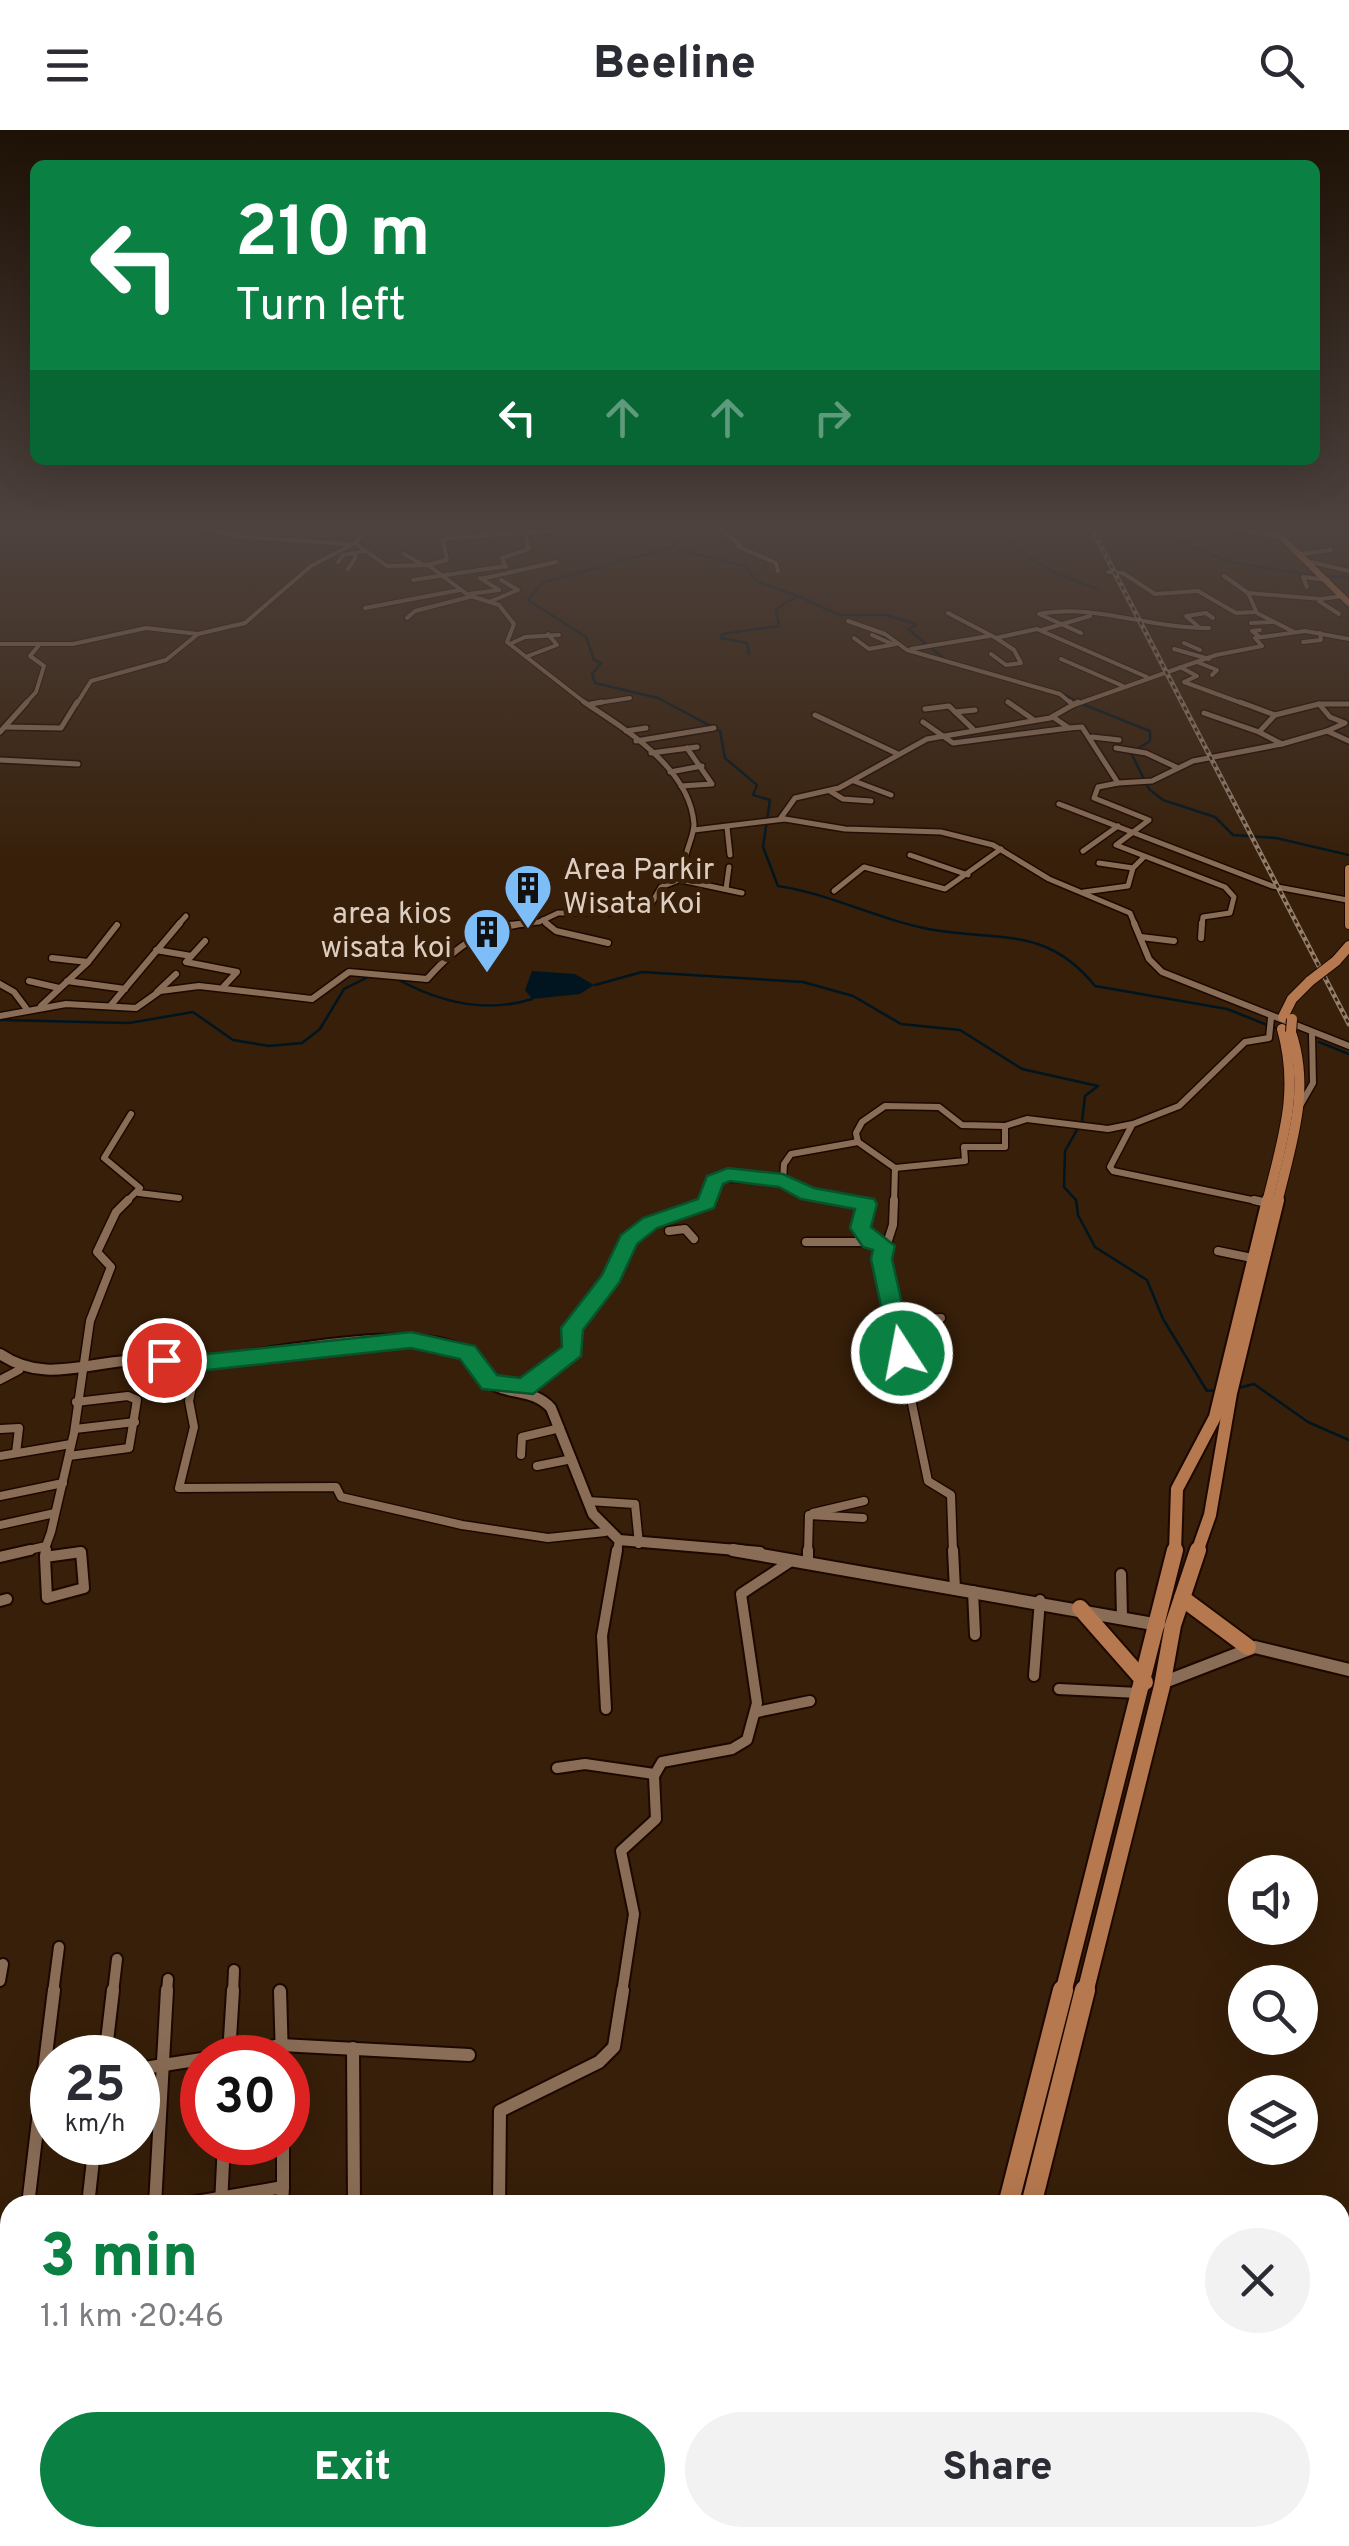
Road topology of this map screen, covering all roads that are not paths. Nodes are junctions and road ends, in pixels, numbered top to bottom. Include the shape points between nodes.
1 (86, 642) edge
2 (188, 642) edge
3 (507, 642) edge
4 (519, 642) edge
5 (554, 642) edge
6 (859, 642) edge
7 (888, 642) edge
8 (900, 642) edge
9 (969, 642) edge
10 (1000, 642) edge
11 (1067, 642) edge
12 (1257, 642) edge
13 (1184, 643) dead end
14 (0, 644) edge
15 (40, 644) junction
16 (510, 644) junction
17 (894, 644) junction
18 (1174, 649) dead end
19 (907, 650) junction
20 (1014, 650) junction
21 (528, 656) junction
22 (1211, 657) junction
23 (1059, 660) dead end
24 (1197, 662) junction
25 (1180, 667) junction
26 (1212, 674) dead end
27 (1146, 677) junction
28 (1123, 686) junction
29 (630, 698) dead end
30 (925, 699) dead end
31 (1008, 702) dead end
32 (591, 704) junction
33 (1319, 704) junction
34 (1349, 704) edge
35 (1073, 705) junction
36 (933, 708) junction
37 (925, 709) dead end
38 (975, 710) dead end
39 (955, 712) junction
40 (1204, 712) dead end
41 (815, 715) dead end
42 (1275, 715) junction
43 (1053, 716) junction
44 (1031, 720) junction
45 (923, 722) dead end
46 (646, 728) dead end
47 (714, 728) dead end
48 (1068, 728) junction
49 (973, 729) junction
50 (3, 730) edge
51 (1038, 731) junction
52 (1328, 731) junction
53 (626, 732) junction
54 (1259, 732) junction
55 (941, 734) junction
56 (994, 737) junction
57 (1092, 737) junction
58 (636, 741) junction
59 (1349, 741) edge
60 (1118, 744) junction
61 (1282, 744) junction
62 (697, 747) dead end
63 (687, 748) junction
64 (1003, 748) dead end
65 (1099, 750) junction
66 (651, 753) junction
67 (898, 754) junction
68 (0, 760) edge
69 (78, 764) dead end
70 (702, 766) junction
71 (1176, 767) junction
72 (670, 772) junction
73 (854, 781) junction
74 (1118, 783) junction
75 (681, 786) junction
76 (830, 791) junction
77 (891, 795) dead end
78 (1102, 800) junction
79 (871, 801) dead end
80 (1059, 804) dead end
81 (1079, 812) junction
82 (780, 819) junction
83 (1118, 826) junction
84 (727, 827) junction
85 (694, 830) junction
86 (1134, 833) junction
87 (1100, 839) junction
88 (1116, 845) junction
89 (1001, 849) junction
90 (1083, 850) dead end
91 (730, 855) dead end
92 (910, 855) dead end
93 (1144, 857) junction
94 (1099, 862) dead end
95 (729, 867) dead end
96 (1134, 868) junction
97 (1349, 869) edge
98 (968, 874) junction
99 (681, 880) junction
100 (726, 890) junction
101 (834, 891) dead end
102 (1084, 892) junction
103 (742, 893) dead end
104 (1348, 900) edge
105 (186, 916) dead end
106 (543, 920) junction
107 (116, 925) dead end
108 (1349, 926) edge
109 (1141, 937) junction
110 (1201, 938) dead end
111 (205, 940) dead end
112 (1174, 941) dead end
113 (608, 942) dead end
114 (1349, 946) edge
115 (156, 950) junction
116 (191, 956) junction
117 (52, 958) dead end
118 (1342, 961) edge
119 (88, 962) junction
120 (176, 974) dead end
121 (29, 981) dead end
122 (67, 982) junction
123 (0, 984) edge
124 (224, 986) junction
125 (59, 988) junction
126 (125, 990) junction
127 (158, 992) junction
128 (111, 1005) junction
129 (42, 1006) junction
130 (26, 1008) junction
131 (0, 1016) edge
132 (1280, 1024) junction
133 (1312, 1035) junction
134 (1349, 1046) edge
135 (1301, 1104) junction
136 (131, 1114) dead end
137 (1133, 1124) junction
138 (1005, 1126) junction
139 (858, 1142) junction
140 (895, 1168) junction
141 (783, 1180) junction
142 (139, 1193) junction
143 (179, 1198) dead end
144 (1267, 1203) junction
145 (664, 1218) junction
146 (669, 1231) junction
147 (694, 1239) dead end
148 (671, 1241) dead end
149 (806, 1242) dead end
150 (871, 1242) junction
151 (884, 1246) junction
152 (1218, 1252) dead end
153 (1252, 1258) junction
154 (942, 1318) dead end
155 (896, 1321) junction
156 (1242, 1326) junction
157 (0, 1354) edge
158 (198, 1363) junction
159 (82, 1366) junction
160 (18, 1370) junction
161 (0, 1380) edge
162 (524, 1388) junction
163 (76, 1402) junction
164 (135, 1422) junction
165 (75, 1428) junction
166 (560, 1428) junction
167 (0, 1429) edge
168 (71, 1444) junction
169 (16, 1453) junction
170 (521, 1454) dead end
171 (0, 1456) edge
172 (68, 1456) junction
173 (572, 1459) junction
174 (537, 1466) dead end
175 (63, 1483) junction
176 (0, 1496) edge
177 (864, 1500) dead end
178 (588, 1501) junction
179 (56, 1512) junction
180 (809, 1515) junction
181 (863, 1518) dead end
182 (0, 1525) edge
183 (605, 1532) junction
184 (619, 1540) junction
185 (640, 1544) junction
186 (45, 1552) junction
187 (0, 1557) edge
188 (791, 1561) junction
189 (808, 1564) junction
190 (1121, 1574) dead end
191 (955, 1589) junction
192 (974, 1591) junction
193 (1182, 1598) junction
194 (1040, 1600) junction
195 (1080, 1608) junction
196 (1122, 1617) junction
197 (1159, 1625) junction
198 (975, 1635) dead end
199 (1248, 1647) junction
200 (1349, 1670) edge
201 (1034, 1676) dead end
202 (1150, 1686) junction
203 (1059, 1688) dead end
204 (810, 1701) dead end
205 (606, 1709) dead end
206 (757, 1712) junction
207 (557, 1768) dead end
208 (654, 1774) junction
209 (1110, 1848) junction
210 (59, 1947) dead end
211 (118, 1960) dead end
212 (3, 1964) dead end
213 (234, 1970) dead end
214 (168, 1979) dead end
215 (0, 1981) edge
216 (280, 1990) dead end
217 (52, 2035) edge
218 (108, 2035) edge
219 (230, 2035) edge
220 (281, 2035) edge
221 (354, 2048) junction
222 (310, 2050) edge
223 (469, 2055) dead end
224 (180, 2063) edge
225 (164, 2066) junction
226 (160, 2067) edge
227 (35, 2165) edge
228 (93, 2165) edge
229 (223, 2165) edge
230 (283, 2165) edge
231 (283, 2187) junction
232 (30, 2195) edge
233 (89, 2195) edge
234 (156, 2195) edge
235 (221, 2195) edge
236 (248, 2195) edge
237 (283, 2195) edge
238 (354, 2195) edge
239 (499, 2195) edge
240 (1011, 2195) edge
241 (1033, 2195) edge

1 - 15 street
2 - 50 street via 167,659 91,681 60,728
3 - 16 street
4 - 16 street
5 - 21 street
6 - 17 street via 869,649
7 - 17 street
8 - 17 street
9 - 19 street
10 - 20 street
11 - 27 street
12 - 22 street via 1262,646
13 - 22 street
14 - 15 street
15 - 50 street via 30,656 44,666 36,692
16 - 21 street
17 - 19 street
18 - 22 street
19 - 35 street via 1060,694
20 - 20 street via 1021,663 1006,665 991,655
21 - 32 street
22 - 24 street
23 - 28 street
24 - 25 street
24 - 26 street via 1218,670
25 - 27 street
25 - 42 street via 1197,676 1184,682
27 - 28 street
28 - 35 street
29 - 32 street
30 - 36 street
31 - 44 street
32 - 53 street
33 - 34 street
33 - 42 street
33 - 52 street via 1345,723
35 - 43 street
36 - 37 street
36 - 39 street via 949,702
38 - 39 street
39 - 49 street
40 - 54 street
41 - 67 street
42 - 54 street
43 - 44 street
43 - 48 street
44 - 49 street
44 - 51 street
45 - 55 street
46 - 53 street
47 - 58 street
48 - 51 street
48 - 57 street via 1082,727
49 - 55 street
51 - 56 street
52 - 59 street
52 - 61 street
53 - 58 street
54 - 61 street
55 - 56 street via 952,743
55 - 67 street
56 - 64 street
57 - 60 street
57 - 65 street
58 - 66 street
60 - 65 street
60 - 71 street
61 - 71 street
62 - 63 street
63 - 66 street
63 - 70 street
65 - 74 street
66 - 72 street
67 - 73 street
68 - 69 street
70 - 72 street
70 - 75 street via 711,786
71 - 74 street via 1152,781
72 - 75 street
73 - 76 street
73 - 77 street
74 - 78 street via 1096,788 1094,797
75 - 85 street
76 - 79 street
76 - 82 street via 795,798
78 - 81 street
78 - 86 street via 1149,820
80 - 81 street
81 - 83 street
82 - 84 street
82 - 89 street via 845,830 934,830
83 - 86 street
83 - 87 street
84 - 85 street
84 - 91 street
85 - 99 street via 683,852
86 - 88 street
86 - 104 street via 1272,886
87 - 88 street
87 - 90 street
88 - 93 street
89 - 98 street
89 - 102 street
92 - 98 street
93 - 96 street
93 - 110 street via 1234,896 1230,914 1203,917
94 - 96 street
95 - 100 street
96 - 102 street via 1126,887
97 - 104 main road
98 - 101 street via 941,890 861,867
99 - 100 street
99 - 106 street via 661,887 646,913 558,913
100 - 103 street
102 - 109 street via 1130,913
104 - 108 main road
105 - 115 street
106 - 113 street via 556,931
106 - 124 street via 503,925 459,944 423,980 354,972 304,1000
107 - 119 street
109 - 112 street
109 - 132 street via 1162,972
111 - 116 street
114 - 118 main road
115 - 116 street
115 - 126 street
116 - 124 street via 186,963 237,972
117 - 119 street
118 - 132 main road, bridge
119 - 122 street
120 - 127 street
121 - 125 street
122 - 125 street
122 - 126 street
123 - 130 street
124 - 127 street
125 - 129 street
126 - 128 street
127 - 128 street via 136,1008
128 - 129 street
129 - 130 street
130 - 131 street
132 - 133 street
132 - 135 main road via 1300,1062
132 - 137 street via 1269,1038 1246,1042 1179,1106
132 - 144 main road via 1292,1100
133 - 134 street
133 - 135 street via 1313,1084
135 - 156 main road
136 - 142 street via 104,1158 137,1182
137 - 138 street via 1108,1129 1033,1119
137 - 144 street via 1112,1171
138 - 139 street via 962,1125 939,1108 885,1106 862,1122
138 - 140 street via 1005,1146 964,1147 965,1161
139 - 140 street
139 - 141 street via 791,1154
140 - 151 street via 893,1224
141 - 145 street via 722,1176 714,1180 707,1204
141 - 150 street via 809,1194 866,1204 860,1228
142 - 143 street
142 - 159 street via 116,1212 98,1248 110,1267
144 - 153 main road
145 - 146 street
145 - 162 street via 628,1240 612,1278 572,1328 573,1350
146 - 147 street via 685,1229
146 - 148 street
149 - 150 street
150 - 151 street
151 - 155 street
152 - 153 street
153 - 156 main road
154 - 155 street
155 - 191 street via 928,1481 951,1495
156 - 193 main road via 1210,1515
156 - 197 main road via 1214,1418 1177,1489 1175,1558
157 - 160 street
158 - 159 street
158 - 162 street via 411,1340 467,1352 490,1382
158 - 183 street via 189,1401 195,1423 180,1488 336,1488 338,1496 462,1525 548,1538
159 - 160 street
159 - 163 street
160 - 161 street
162 - 166 street via 549,1405
163 - 164 street via 134,1397
163 - 165 street
164 - 165 street
164 - 172 street via 127,1449
165 - 168 street
166 - 170 street via 522,1437
166 - 173 street
167 - 169 street via 19,1428
168 - 169 street
168 - 172 street
169 - 171 street
172 - 175 street
173 - 174 street
173 - 178 street
175 - 176 street
175 - 179 street
177 - 180 street
178 - 183 street
178 - 185 street via 635,1504
179 - 182 street
179 - 186 street
180 - 181 street
180 - 189 street
183 - 184 street
184 - 185 street
184 - 205 street via 602,1636
185 - 188 street via 758,1552
186 - 186 street via 46,1597 84,1588 81,1552
186 - 187 street
188 - 189 street
188 - 206 street via 741,1594 756,1659
189 - 191 street
190 - 196 street
191 - 192 street
192 - 194 street
192 - 198 street
193 - 199 main road
193 - 202 main road
194 - 195 street
194 - 201 street
195 - 196 street
195 - 202 main road
196 - 197 street
197 - 202 main road
199 - 200 street
199 - 202 street
202 - 203 street
202 - 209 main road
204 - 206 street
206 - 208 street via 744,1743 670,1757
207 - 208 street via 585,1764
208 - 239 street via 656,1819 619,1857 634,1914 614,2047 599,2062 500,2111
209 - 240 main road
209 - 241 main road
210 - 217 street
211 - 218 street
212 - 215 street
213 - 219 street
214 - 225 street
216 - 220 street
221 - 222 street
221 - 223 street
221 - 238 street
224 - 225 street
225 - 226 street
225 - 234 street
227 - 232 street
228 - 233 street
229 - 235 street
230 - 231 street
231 - 236 street
231 - 237 street

